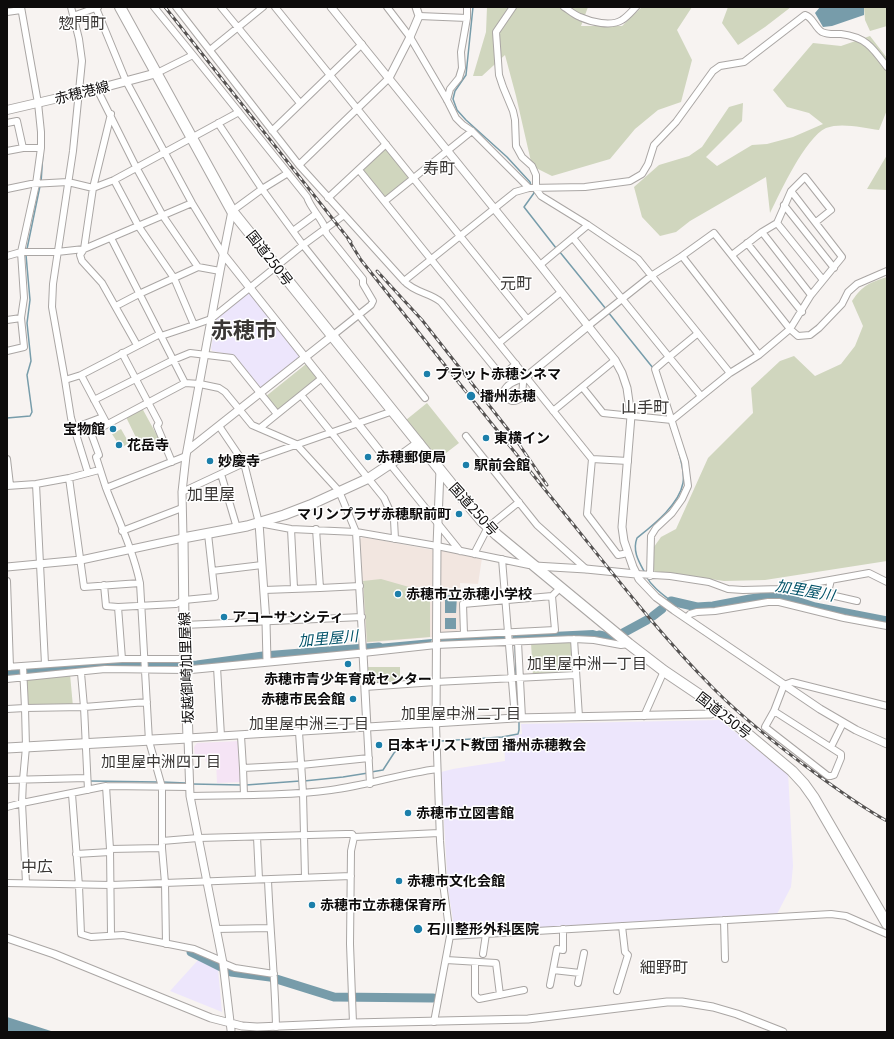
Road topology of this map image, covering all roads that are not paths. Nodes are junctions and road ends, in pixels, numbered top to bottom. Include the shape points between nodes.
1 (71, 7) edge
2 (97, 7) edge
3 (120, 7) edge
4 (154, 7) edge
5 (176, 7) edge
6 (221, 7) edge
7 (263, 7) edge
8 (275, 7) edge
9 (331, 7) edge
10 (387, 7) edge
11 (416, 7) edge
12 (467, 7) edge
13 (513, 7) edge
14 (564, 7) edge
15 (636, 7) edge
16 (21, 8) edge
17 (7, 12) edge
18 (73, 16) junction
19 (419, 16) junction
20 (467, 18) junction
21 (237, 28) junction
22 (410, 37) junction
23 (362, 44) junction
24 (210, 50) junction
25 (192, 55) junction
26 (887, 67) edge
27 (157, 73) junction
28 (330, 75) junction
29 (389, 78) junction
30 (126, 81) junction
31 (97, 89) junction
32 (79, 93) junction
33 (447, 100) junction
34 (300, 102) junction
35 (38, 103) junction
36 (358, 109) junction
37 (7, 110) edge
38 (239, 112) junction
39 (111, 114) junction
40 (7, 123) edge
41 (218, 123) junction
42 (272, 131) junction
43 (472, 131) junction
44 (191, 137) junction
45 (386, 144) junction
46 (23, 148) junction
47 (41, 148) junction
48 (7, 151) edge
49 (448, 151) junction
50 (163, 152) junction
51 (299, 165) junction
52 (136, 167) junction
53 (359, 170) junction
54 (288, 173) junction
55 (413, 179) junction
56 (114, 180) junction
57 (68, 182) junction
58 (36, 184) junction
59 (93, 188) junction
60 (7, 189) edge
61 (262, 189) junction
62 (532, 189) junction
63 (791, 191) junction
64 (328, 198) junction
65 (385, 201) junction
66 (192, 203) junction
67 (784, 205) junction
68 (495, 209) junction
69 (232, 211) junction
70 (316, 214) junction
71 (344, 215) junction
72 (163, 216) junction
73 (816, 222) junction
74 (777, 224) junction
75 (588, 225) junction
76 (139, 227) junction
77 (326, 227) junction
78 (294, 231) junction
79 (762, 232) junction
80 (460, 237) junction
81 (111, 238) junction
82 (574, 238) junction
83 (747, 243) junction
84 (303, 245) junction
85 (84, 249) junction
86 (21, 252) junction
87 (57, 252) junction
88 (223, 254) junction
89 (732, 255) junction
90 (7, 256) edge
91 (682, 256) junction
92 (432, 259) junction
93 (540, 265) junction
94 (198, 267) junction
95 (276, 267) junction
96 (834, 268) junction
97 (220, 271) junction
98 (887, 271) edge
99 (651, 276) junction
100 (174, 278) junction
101 (823, 280) junction
102 (404, 281) junction
103 (250, 288) junction
104 (561, 292) junction
105 (140, 294) junction
106 (811, 295) junction
107 (622, 299) junction
108 (116, 306) junction
109 (802, 312) junction
110 (359, 315) junction
111 (21, 318) junction
112 (211, 319) junction
113 (527, 319) junction
114 (7, 320) edge
115 (194, 325) junction
116 (588, 326) junction
117 (790, 329) junction
118 (697, 334) junction
119 (160, 335) junction
120 (332, 336) junction
121 (498, 343) junction
122 (137, 345) junction
123 (7, 351) edge
124 (122, 353) junction
125 (206, 354) junction
126 (759, 355) junction
127 (305, 357) junction
128 (669, 357) junction
129 (173, 360) junction
130 (615, 360) junction
131 (516, 364) junction
132 (730, 373) junction
133 (81, 375) junction
134 (526, 377) junction
135 (322, 378) junction
136 (136, 379) junction
137 (65, 380) junction
138 (185, 383) junction
139 (200, 384) junction
140 (583, 388) junction
141 (260, 393) junction
142 (301, 395) junction
143 (701, 396) junction
144 (425, 398) dead end
145 (94, 400) junction
146 (148, 402) junction
147 (240, 410) junction
148 (393, 411) junction
149 (553, 411) junction
150 (277, 414) junction
151 (631, 416) junction
152 (103, 417) junction
153 (672, 420) junction
154 (357, 423) junction
155 (107, 424) junction
156 (219, 426) junction
157 (74, 428) junction
158 (260, 428) junction
159 (331, 432) junction
160 (466, 436) dead end
161 (418, 443) junction
162 (296, 444) junction
163 (187, 453) junction
164 (7, 459) edge
165 (592, 459) junction
166 (628, 461) junction
167 (172, 462) junction
168 (244, 463) junction
169 (390, 464) junction
170 (99, 470) junction
171 (440, 470) junction
172 (88, 473) junction
173 (221, 474) junction
174 (69, 478) junction
175 (369, 478) junction
176 (36, 484) junction
177 (8, 486) edge
178 (106, 488) junction
179 (339, 491) junction
180 (182, 492) junction
181 (519, 502) junction
182 (182, 508) junction
183 (284, 515) junction
184 (259, 523) junction
185 (438, 523) junction
186 (488, 527) junction
187 (236, 528) junction
188 (288, 528) junction
189 (316, 529) junction
190 (122, 531) junction
191 (356, 532) junction
192 (208, 534) junction
193 (183, 538) junction
194 (395, 539) junction
195 (437, 546) junction
196 (130, 550) junction
197 (460, 551) junction
198 (474, 554) junction
199 (628, 554) junction
200 (502, 559) junction
201 (81, 560) junction
202 (40, 565) junction
203 (262, 565) junction
204 (534, 566) junction
205 (7, 567) edge
206 (586, 569) junction
207 (212, 571) junction
208 (636, 574) junction
209 (650, 576) junction
210 (831, 580) junction
211 (7, 581) edge
212 (887, 582) edge
213 (140, 583) junction
214 (104, 585) junction
215 (360, 586) junction
216 (294, 588) junction
217 (320, 588) junction
218 (560, 588) junction
219 (264, 590) junction
220 (552, 596) junction
221 (184, 600) junction
222 (506, 600) junction
223 (858, 601) dead end
224 (141, 606) junction
225 (118, 607) junction
226 (362, 617) junction
227 (686, 618) junction
228 (266, 622) junction
229 (184, 625) junction
230 (887, 626) edge
231 (464, 634) junction
232 (512, 639) junction
233 (574, 639) junction
234 (436, 641) junction
235 (627, 642) junction
236 (363, 649) junction
237 (122, 659) junction
238 (145, 659) junction
239 (186, 659) junction
240 (267, 661) junction
241 (45, 664) junction
242 (9, 667) edge
243 (23, 667) junction
244 (217, 667) junction
245 (145, 670) junction
246 (186, 670) junction
247 (664, 671) junction
248 (81, 673) junction
249 (576, 675) junction
250 (23, 678) junction
251 (512, 678) junction
252 (519, 678) junction
253 (7, 679) edge
254 (435, 682) junction
255 (784, 685) junction
256 (365, 687) junction
257 (147, 702) junction
258 (887, 706) edge
259 (84, 707) junction
260 (25, 708) junction
261 (719, 709) junction
262 (7, 710) edge
263 (774, 710) junction
264 (644, 716) junction
265 (579, 717) junction
266 (519, 718) junction
267 (844, 723) junction
268 (436, 724) junction
269 (367, 728) junction
270 (299, 732) junction
271 (221, 736) junction
272 (241, 736) junction
273 (188, 738) junction
274 (149, 741) junction
275 (86, 744) junction
276 (887, 744) edge
277 (26, 747) junction
278 (831, 747) junction
279 (7, 748) edge
280 (369, 758) junction
281 (301, 766) junction
282 (243, 768) junction
283 (437, 769) junction
284 (88, 778) junction
285 (7, 780) edge
286 (22, 780) junction
287 (370, 784) junction
288 (106, 786) junction
289 (162, 787) junction
290 (190, 787) junction
291 (88, 790) junction
292 (303, 793) junction
293 (72, 794) junction
294 (244, 795) junction
295 (190, 796) junction
296 (22, 803) junction
297 (7, 807) edge
298 (439, 833) junction
299 (304, 835) junction
300 (257, 837) junction
301 (354, 837) junction
302 (198, 838) junction
303 (162, 844) junction
304 (110, 850) junction
305 (76, 854) junction
306 (351, 876) junction
307 (306, 877) junction
308 (259, 879) junction
309 (268, 880) junction
310 (206, 881) junction
311 (7, 883) edge
312 (26, 883) junction
313 (166, 883) junction
314 (78, 884) junction
315 (111, 885) junction
316 (724, 920) junction
317 (887, 924) edge
318 (622, 926) junction
319 (270, 928) junction
320 (216, 929) junction
321 (563, 929) junction
322 (486, 934) junction
323 (887, 934) edge
324 (111, 935) junction
325 (450, 936) junction
326 (7, 938) edge
327 (166, 944) junction
328 (584, 953) dead end
329 (483, 954) dead end
330 (725, 958) dead end
331 (446, 960) junction
332 (475, 962) junction
333 (223, 965) junction
334 (553, 970) junction
335 (580, 973) junction
336 (274, 974) junction
337 (578, 983) dead end
338 (550, 984) dead end
339 (524, 990) dead end
340 (617, 991) dead end
341 (500, 995) junction
342 (434, 1022) junction
343 (353, 1023) junction
344 (276, 1027) junction
345 (231, 1029) edge
346 (783, 1032) edge

1 - 18 street
2 - 18 street
2 - 30 street
3 - 27 highway, 国道250号
4 - 25 street
5 - 24 street
6 - 21 street
7 - 21 street
8 - 28 street
9 - 23 street
10 - 22 street
11 - 19 street
12 - 20 street
13 - 62 street via 496,32 499,75 515,120 516,146 536,175
14 - 15 street via 578,17 610,23 623,20
16 - 17 street
16 - 35 street
18 - 32 street via 82,61
19 - 20 street
19 - 22 street
20 - 33 street via 461,52 462,68
21 - 24 street
21 - 34 street
22 - 29 street
22 - 33 street
23 - 28 street
23 - 29 street
24 - 42 street
25 - 27 street
25 - 38 street
26 - 62 street via 863,40 822,32 809,16 805,15 744,62 720,66 713,71 676,122 654,145 642,174 617,184
27 - 30 main road, 赤穂港線
27 - 44 highway, 国道250号
28 - 34 street
28 - 36 street
29 - 36 street
29 - 49 street
30 - 31 main road, 赤穂港線
30 - 50 street
31 - 32 main road, 赤穂港線
31 - 39 street
32 - 35 main road, 赤穂港線
32 - 57 street
33 - 43 street via 456,118
34 - 42 street
35 - 37 main road, 赤穂港線
35 - 47 street
36 - 45 street
36 - 51 street
38 - 41 street
38 - 54 street
39 - 52 street
39 - 59 street
40 - 46 street via 17,121
41 - 44 street
41 - 61 street
42 - 51 street
43 - 49 street
43 - 62 street
44 - 50 street
44 - 69 highway, 国道250号
45 - 53 street
45 - 55 street
46 - 47 street
46 - 48 street
47 - 58 street
49 - 55 street
49 - 68 street
50 - 52 street
50 - 66 street
51 - 64 street
52 - 56 street
52 - 72 street
53 - 64 street
53 - 65 street
54 - 61 street
54 - 70 street via 307,197
55 - 65 street
55 - 80 street
56 - 59 street
56 - 76 street
57 - 58 street
57 - 59 street
57 - 87 street
58 - 60 street
58 - 86 street
59 - 85 street
61 - 69 street
61 - 78 street
62 - 68 street via 515,192
62 - 75 street
63 - 67 street
63 - 73 street
63 - 73 street via 805,177 831,210
64 - 71 street
65 - 92 street
66 - 72 street
66 - 88 street
67 - 74 street
67 - 96 street
68 - 80 street
68 - 93 street
69 - 88 street
69 - 95 highway, 国道250号
70 - 77 street
70 - 78 street
71 - 77 street
71 - 102 street
72 - 76 street
72 - 94 street
73 - 96 street via 842,257
74 - 79 street
74 - 101 street
75 - 82 street
75 - 99 street via 638,259
76 - 81 street
76 - 100 street
77 - 84 street
77 - 110 street via 326,233 363,279 372,301
78 - 84 street
79 - 83 street
79 - 106 street
80 - 92 street
80 - 113 street
81 - 85 street
81 - 105 street
82 - 93 street
82 - 107 street
83 - 89 street
83 - 109 street
84 - 95 street
84 - 110 street
85 - 87 street
85 - 108 street via 80,255 82,261 102,283
86 - 87 street
86 - 90 street
86 - 111 street via 24,298
87 - 137 street via 52,307
88 - 97 street
88 - 103 street
89 - 91 street via 714,233
89 - 117 street
91 - 99 street
91 - 126 street
92 - 102 street
92 - 121 street
93 - 104 street
94 - 97 street
94 - 100 street
95 - 103 street
95 - 120 highway, 国道250号
96 - 101 street
97 - 112 street
98 - 117 street via 857,284 848,292 834,314 810,335 798,336
99 - 107 street
99 - 118 street
100 - 105 street
100 - 115 street
101 - 106 street
102 - 131 street via 414,290 441,302 499,373 504,375
103 - 112 street
103 - 127 street
104 - 113 street
104 - 116 street
105 - 108 street
105 - 119 street
106 - 109 street
107 - 116 street
107 - 128 street
108 - 122 street
109 - 117 street
110 - 120 street
110 - 144 street
111 - 114 street
111 - 123 street via 24,347
112 - 115 street
112 - 125 street
113 - 121 street
115 - 119 street
116 - 130 street
116 - 134 street
117 - 126 street
118 - 128 street
118 - 132 street
119 - 122 street
119 - 129 street
120 - 127 street
120 - 148 highway, 国道250号
121 - 131 street
122 - 124 street
124 - 133 street
124 - 136 street
125 - 129 street via 190,353
125 - 139 street
125 - 141 street via 232,358
126 - 132 street
127 - 135 street
127 - 141 street
128 - 143 street
128 - 153 street via 655,369
129 - 136 street
129 - 138 street
130 - 140 street
130 - 151 street via 627,388
131 - 134 street
132 - 143 street
133 - 137 street
133 - 145 street
134 - 149 street
135 - 142 street
135 - 154 street
136 - 145 street
136 - 146 street
137 - 157 street
138 - 139 street
138 - 146 street
139 - 147 street via 219,388
139 - 163 street
140 - 149 street
140 - 151 street via 603,413
141 - 147 street
141 - 150 street
142 - 150 street
142 - 159 street
143 - 153 street
145 - 152 street
146 - 155 street
146 - 167 street via 159,423 157,426
147 - 156 street
147 - 158 street via 252,425
148 - 154 street
148 - 161 highway, 国道250号
149 - 165 street
150 - 158 street
151 - 153 street
151 - 166 street
152 - 155 street
152 - 157 street
153 - 209 street via 685,462 688,486 672,513 651,536
154 - 159 street
154 - 169 street
155 - 170 street via 91,433 99,455 96,457
156 - 163 street
156 - 168 street
157 - 172 street
158 - 162 street
159 - 162 street
159 - 175 street
160 - 181 street
161 - 169 main road
161 - 171 highway, 国道250号
162 - 168 street
162 - 179 street
163 - 167 street
163 - 180 street
164 - 177 street
165 - 166 street
165 - 199 street via 587,514 618,555
166 - 199 street via 622,527
167 - 178 street
168 - 173 street
168 - 184 street
169 - 175 main road
169 - 185 street
170 - 172 street
170 - 178 street
171 - 185 street
171 - 186 highway, 国道250号
172 - 174 street
173 - 180 street
173 - 187 street
174 - 176 street
174 - 201 street
175 - 179 main road
175 - 194 street via 390,510 394,520
176 - 177 street
176 - 202 street
178 - 190 street
179 - 183 main road
179 - 191 street
180 - 182 street
181 - 186 street
181 - 206 street via 537,525
182 - 190 street
182 - 193 street
183 - 184 main road
183 - 188 street
184 - 187 main road
184 - 188 street
184 - 203 street
185 - 195 street
185 - 197 street
186 - 198 street
186 - 204 highway, 国道250号
187 - 192 main road
188 - 189 street
188 - 216 street
189 - 191 street
189 - 217 street
190 - 196 street
191 - 194 street
191 - 215 street
192 - 193 main road
192 - 207 street
193 - 196 street
193 - 221 main road, 坂越御崎加里屋線
194 - 195 street
195 - 197 street
195 - 234 street
196 - 201 street
196 - 213 street
197 - 198 street
198 - 200 street
199 - 208 street
200 - 204 street
200 - 222 street
201 - 202 street
201 - 214 street via 84,587
202 - 205 street
202 - 241 street
203 - 207 street
203 - 219 street
204 - 206 street
204 - 218 highway, 国道250号
206 - 208 street
207 - 221 street via 215,597
208 - 209 street
208 - 227 street via 656,597
209 - 210 street via 670,576 743,590 780,589
210 - 212 street via 869,573
210 - 223 street via 828,592
211 - 242 street
213 - 214 street
213 - 224 street
214 - 225 street via 106,606
215 - 217 street
215 - 226 street
216 - 217 street
216 - 219 street
218 - 220 street
218 - 235 highway, 国道250号
219 - 228 street
220 - 222 street
220 - 232 street via 555,630
221 - 224 street via 176,604
221 - 229 main road, 坂越御崎加里屋線
222 - 231 street via 463,604
222 - 232 street
224 - 225 street
224 - 238 street
225 - 237 street
226 - 228 street
226 - 236 street
227 - 230 street via 697,612 779,602
227 - 255 street
228 - 229 street
228 - 240 street
229 - 239 main road, 坂越御崎加里屋線
231 - 232 street
231 - 234 street
232 - 233 street
232 - 234 street
232 - 251 street
232 - 252 street
233 - 235 street via 621,645
233 - 249 street
234 - 236 street
234 - 254 street
235 - 247 highway, 国道250号
236 - 240 street
236 - 256 street
237 - 238 street
237 - 241 street
238 - 239 street
238 - 245 street
239 - 246 main road, 坂越御崎加里屋線
240 - 244 street
241 - 243 street
242 - 243 street
243 - 250 street
244 - 246 street
244 - 271 street
245 - 246 street
245 - 248 street via 105,669
245 - 257 street
246 - 273 main road, 坂越御崎加里屋線
247 - 261 highway, 国道250号
247 - 264 street
248 - 250 street
248 - 259 street
249 - 252 street
249 - 265 street
250 - 253 street
250 - 260 street
251 - 252 street
251 - 254 street
251 - 266 street
252 - 266 street
254 - 256 street
254 - 268 street
255 - 258 street via 792,682
255 - 263 street
255 - 267 street
256 - 269 street
257 - 259 street
257 - 274 street
259 - 260 street
259 - 275 street
260 - 262 street
260 - 277 street
261 - 264 street via 711,714
261 - 317 highway, 国道250号 via 804,784
263 - 278 street
263 - 278 street via 765,727 828,776 834,775 841,757 840,753
264 - 265 street
265 - 266 street
266 - 268 street
267 - 276 street
267 - 278 street
268 - 269 street
268 - 283 street
269 - 270 street
269 - 280 street
270 - 272 street
270 - 281 street
271 - 272 street
271 - 273 street
272 - 282 street
273 - 274 main road, 坂越御崎加里屋線
273 - 290 street
274 - 275 main road, 坂越御崎加里屋線
274 - 289 street
275 - 277 main road, 坂越御崎加里屋線
275 - 284 street
277 - 279 main road, 坂越御崎加里屋線
277 - 286 street
280 - 281 street
280 - 287 street
281 - 282 street
281 - 292 street
282 - 294 street
283 - 287 street
283 - 298 street
284 - 286 street
284 - 291 street
285 - 286 street
286 - 296 street
287 - 292 street
288 - 289 street
288 - 291 street
288 - 304 street
289 - 290 street
289 - 303 street
290 - 295 street
291 - 293 street
292 - 294 street
292 - 299 street
293 - 296 street
293 - 305 street
294 - 295 street
295 - 302 street
296 - 297 street
296 - 312 street
298 - 301 street
298 - 325 street
299 - 300 street
299 - 301 street via 352,834
299 - 307 street
300 - 302 street
300 - 308 street
301 - 306 street
302 - 303 street
302 - 310 street
303 - 304 street
303 - 313 street
304 - 305 street
304 - 315 street
305 - 314 street
306 - 307 street
306 - 343 street
307 - 309 street
308 - 309 street
308 - 310 street
309 - 319 street
310 - 313 street
310 - 320 street
311 - 312 street
312 - 314 street
313 - 315 street
313 - 327 street
314 - 315 street
314 - 324 street via 81,934 91,937
315 - 324 street
316 - 318 street
316 - 323 street via 838,915
316 - 330 street
318 - 321 street
318 - 340 street via 625,952 628,955
319 - 320 street
319 - 336 street
320 - 333 street
321 - 322 street
321 - 334 street via 563,950 556,949
322 - 325 street
322 - 329 street
324 - 327 street
325 - 331 street
326 - 345 street via 54,954 211,1018
327 - 333 street via 194,949
328 - 335 street
331 - 332 street
331 - 342 street
332 - 341 street via 496,963
332 - 341 street via 475,997 478,999
333 - 336 street
333 - 345 street
334 - 335 street
334 - 338 street
335 - 337 street
336 - 344 street
339 - 341 street
342 - 343 street
342 - 346 street via 528,1019 643,1004 682,1002 738,1014
343 - 344 street
344 - 345 street

